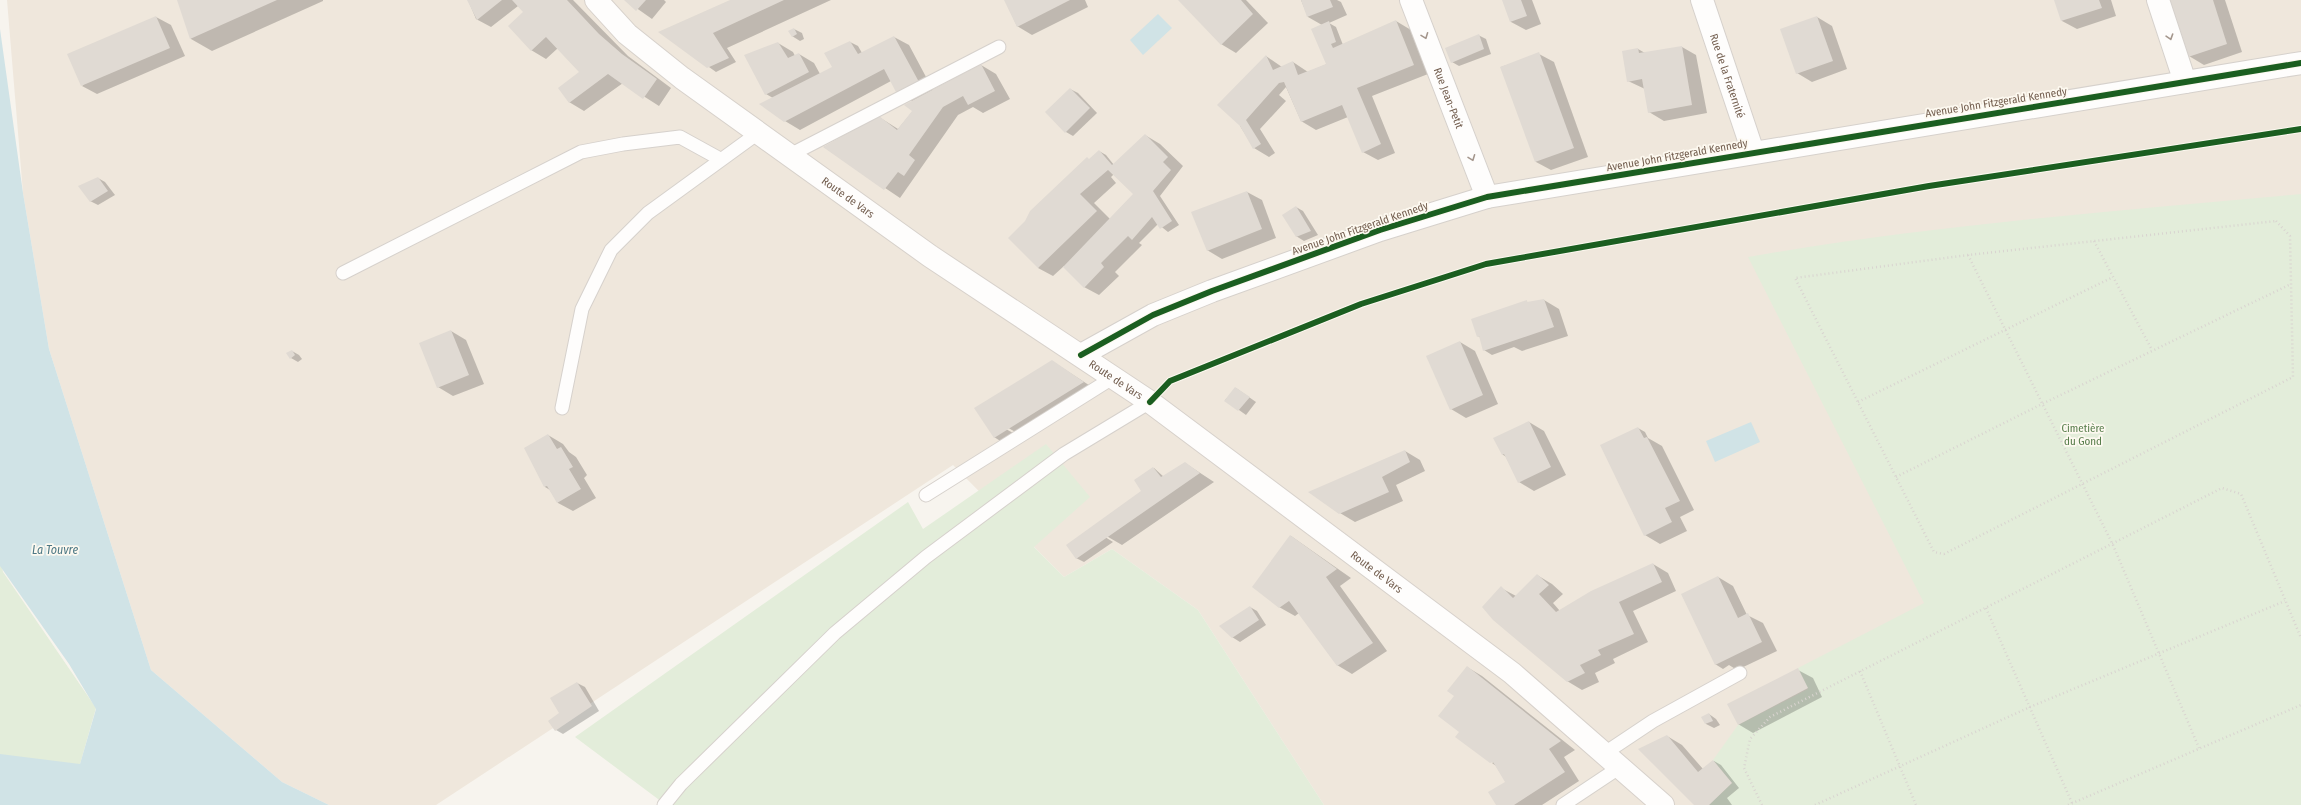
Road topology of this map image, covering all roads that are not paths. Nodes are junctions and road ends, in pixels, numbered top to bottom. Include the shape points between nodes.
1 (596, 0) edge
2 (1411, 0) edge
3 (1702, 0) edge
4 (2158, 0) edge
5 (999, 47) dead end
6 (2301, 63) edge
7 (2185, 82) junction
8 (758, 133) junction
9 (1753, 152) junction
10 (790, 155) junction
11 (720, 159) junction
12 (1487, 197) junction
13 (342, 273) dead end
14 (1081, 355) junction
15 (1114, 377) junction
16 (1150, 402) junction
17 (562, 408) dead end
18 (926, 495) dead end
19 (1740, 673) dead end
20 (1612, 760) junction
21 (664, 805) edge
22 (1563, 805) edge
23 (1663, 805) edge

1 - 8 street, Route de Vars via 627,34
2 -> 12 street, Rue Jean-Petit
3 - 9 street, Rue de la Fraternité
4 -> 7 street
5 - 10 lane
6 - 7 street, Avenue John Fitzgerald Kennedy
7 - 9 street, Avenue John Fitzgerald Kennedy
8 - 10 street, Route de Vars
8 - 11 lane
9 - 12 street, Avenue John Fitzgerald Kennedy
10 - 14 street, Route de Vars via 930,256
11 - 13 lane via 680,137 581,152
11 - 17 lane via 648,213 611,250 582,309
12 - 14 street, Avenue John Fitzgerald Kennedy via 1380,230 1212,291 1153,315
14 - 15 street, Route de Vars
15 - 16 street, Route de Vars
15 - 18 lane
16 - 20 street, Route de Vars via 1512,673
16 - 21 lane via 1064,454 926,557 847,622 681,784
19 - 20 lane via 1653,721
20 - 22 lane
20 - 23 street, Route de Vars

